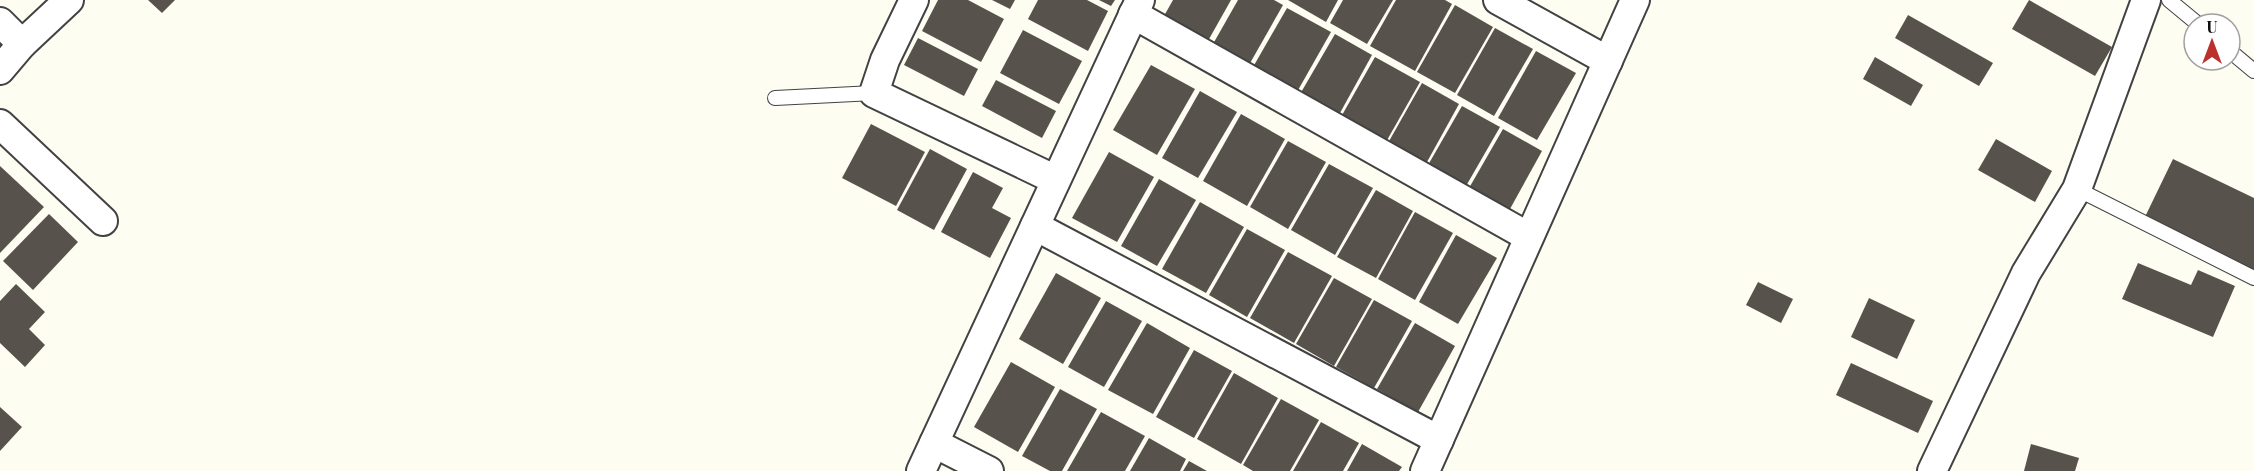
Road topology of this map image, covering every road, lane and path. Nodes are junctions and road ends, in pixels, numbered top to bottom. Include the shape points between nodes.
1 (69, 0) edge
2 (914, 0) edge
3 (1498, 0) edge
4 (1635, 0) edge
5 (2146, 0) edge
6 (2169, 0) edge
7 (1137, 7) edge
8 (2184, 12) edge
9 (0, 22) edge
10 (22, 44) junction
11 (1608, 61) junction
12 (2242, 61) edge
13 (0, 70) edge
14 (2254, 71) edge
15 (874, 93) junction
16 (775, 98) dead end
17 (0, 124) edge
18 (1056, 180) junction
19 (2077, 189) junction
20 (102, 221) dead end
21 (1035, 226) junction
22 (1529, 237) junction
23 (2254, 278) edge
24 (1439, 441) junction
25 (934, 443) junction
26 (921, 471) edge
27 (989, 471) edge
28 (1425, 471) edge
29 (1932, 471) edge

1 - 10 street
2 - 15 street
3 - 11 street
4 - 11 street
5 - 19 street
6 - 8 lane
7 - 18 street
7 - 22 street
9 - 10 street
10 - 13 street
11 - 22 street
12 - 14 lane
15 - 16 lane
15 - 18 street
17 - 20 street
18 - 21 street
19 - 23 lane
19 - 29 street via 2026,273
21 - 24 street
21 - 25 street
22 - 24 street
24 - 28 street
25 - 26 street
25 - 27 street

